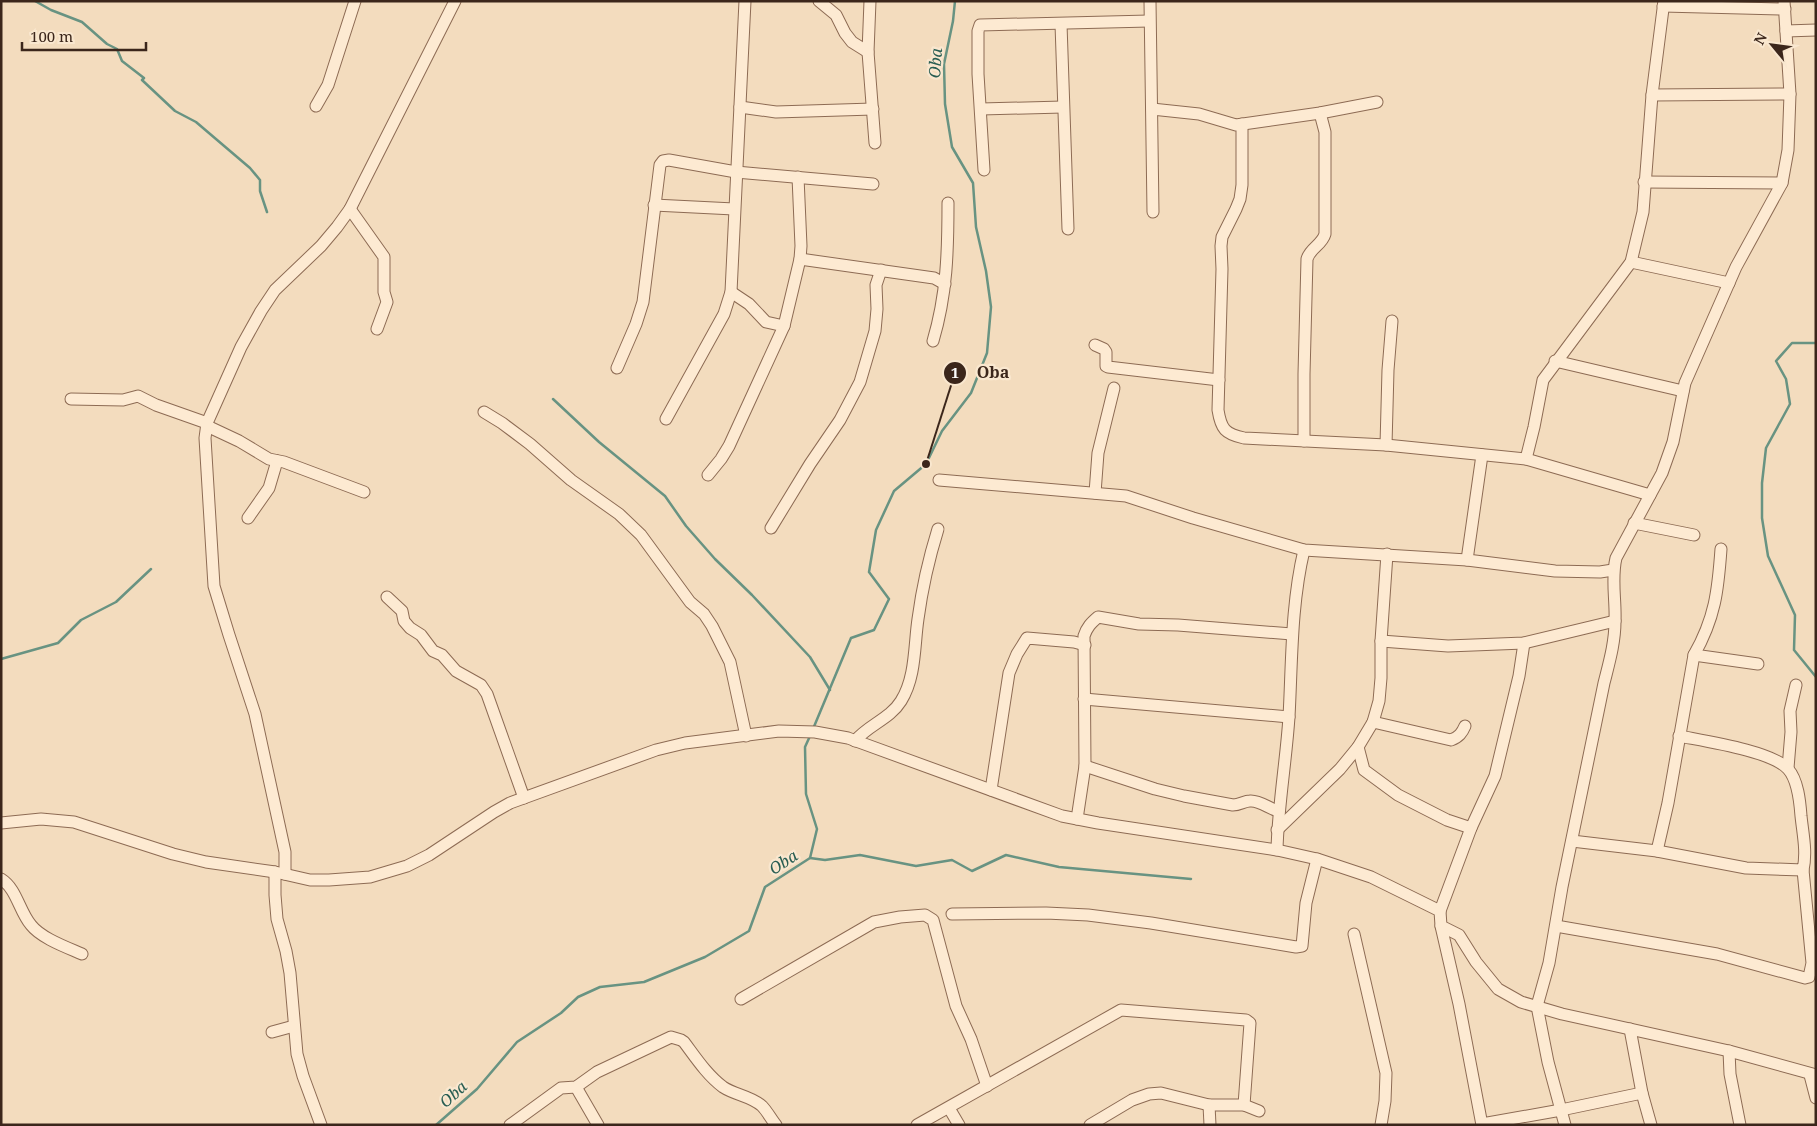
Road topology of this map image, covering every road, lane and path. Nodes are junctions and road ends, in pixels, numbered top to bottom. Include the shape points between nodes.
1 (355, 1) edge
2 (455, 1) edge
3 (745, 1) edge
4 (819, 1) edge
5 (870, 1) edge
6 (1150, 1) edge
7 (1663, 4) edge
8 (1784, 5) edge
9 (1149, 21) junction
10 (1061, 24) junction
11 (1816, 30) edge
12 (1786, 31) junction
13 (868, 52) junction
14 (1790, 94) junction
15 (1652, 95) junction
16 (1376, 102) dead end
17 (316, 106) dead end
18 (740, 107) junction
19 (1063, 107) junction
20 (872, 109) junction
21 (981, 109) junction
22 (1152, 109) junction
23 (1320, 113) junction
24 (1242, 124) junction
25 (875, 143) dead end
26 (984, 170) dead end
27 (736, 172) junction
28 (798, 177) junction
29 (1644, 182) junction
30 (1782, 183) junction
31 (873, 184) dead end
32 (948, 203) dead end
33 (654, 205) junction
34 (350, 209) junction
35 (734, 209) junction
36 (1153, 212) dead end
37 (1068, 228) dead end
38 (800, 259) junction
39 (1631, 262) junction
40 (881, 270) junction
41 (1729, 283) junction
42 (945, 284) junction
43 (731, 292) junction
44 (1392, 322) dead end
45 (784, 326) junction
46 (377, 329) dead end
47 (933, 341) dead end
48 (1095, 345) dead end
49 (1555, 361) junction
50 (617, 368) dead end
51 (1219, 380) junction
52 (1114, 388) dead end
53 (1683, 392) junction
54 (71, 398) dead end
55 (484, 412) dead end
56 (666, 419) dead end
57 (207, 425) junction
58 (1304, 441) junction
59 (1386, 445) junction
60 (1482, 454) junction
61 (1526, 459) junction
62 (277, 461) junction
63 (708, 475) dead end
64 (939, 480) dead end
65 (364, 492) dead end
66 (1095, 493) junction
67 (1650, 495) junction
68 (248, 518) dead end
69 (1634, 524) junction
70 (771, 528) dead end
71 (938, 529) dead end
72 (1694, 535) dead end
73 (1720, 549) dead end
74 (1304, 550) junction
75 (1387, 554) junction
76 (1467, 560) junction
77 (1613, 570) junction
78 (387, 597) dead end
79 (1615, 621) junction
80 (1292, 634) junction
81 (1381, 641) junction
82 (1524, 643) junction
83 (1085, 646) junction
84 (1694, 655) junction
85 (1758, 664) dead end
86 (1796, 685) dead end
87 (1084, 699) junction
88 (1289, 717) junction
89 (1372, 722) junction
90 (1464, 726) dead end
91 (746, 736) junction
92 (1679, 736) junction
93 (855, 741) junction
94 (1358, 747) junction
95 (1084, 766) junction
96 (1788, 768) junction
97 (1340, 769) junction
98 (1364, 770) junction
99 (990, 790) junction
100 (524, 798) junction
101 (1278, 811) junction
102 (1077, 819) junction
103 (1, 824) edge
104 (1471, 828) junction
105 (1277, 830) junction
106 (1572, 841) junction
107 (1277, 850) junction
108 (1658, 851) junction
109 (1317, 859) junction
110 (1803, 870) junction
111 (280, 873) junction
112 (1, 879) edge
113 (1440, 911) junction
114 (952, 914) dead end
115 (1441, 926) junction
116 (1556, 926) junction
117 (1354, 934) dead end
118 (82, 954) dead end
119 (741, 999) dead end
120 (1537, 1006) junction
121 (294, 1026) junction
122 (1630, 1029) junction
123 (272, 1032) dead end
124 (1729, 1051) junction
125 (1813, 1075) edge
126 (987, 1086) junction
127 (576, 1087) junction
128 (1642, 1093) junction
129 (1816, 1098) edge
130 (1209, 1105) junction
131 (1244, 1105) junction
132 (950, 1108) junction
133 (1561, 1110) junction
134 (1259, 1111) dead end
135 (1482, 1124) edge
136 (320, 1125) edge
137 (510, 1125) edge
138 (598, 1125) edge
139 (776, 1125) edge
140 (917, 1125) edge
141 (959, 1125) edge
142 (1090, 1125) edge
143 (1210, 1125) edge
144 (1381, 1125) edge
145 (1565, 1125) edge
146 (1651, 1125) edge
147 (1740, 1125) edge

1 - 17 street via 328,85
2 - 34 street
3 - 18 street
4 - 13 street via 836,15 852,42
5 - 13 street
6 - 9 street
7 - 8 street
7 - 15 street
8 - 12 street
9 - 10 street
9 - 22 street
10 - 19 street
10 - 21 street via 980,25 978,74
11 - 12 street
12 - 14 street
13 - 20 street
14 - 15 street
14 - 30 street via 1788,150
15 - 29 street
16 - 23 street
18 - 20 street via 776,112
18 - 27 street
19 - 21 street
19 - 37 street
20 - 25 street
21 - 26 street
22 - 24 street via 1199,114
22 - 36 street
23 - 24 street
23 - 58 street via 1325,132 1325,234 1307,259
24 - 51 street via 1240,199 1220,246
27 - 28 street
27 - 33 street via 663,161
27 - 35 street
28 - 31 street
28 - 38 street
29 - 30 street
29 - 39 street via 1643,212
30 - 41 street
32 - 42 street
33 - 35 street
33 - 50 street via 643,302
34 - 46 street via 384,257 387,302
34 - 57 street via 320,246 275,290 261,311 241,347
35 - 43 street
38 - 40 street
38 - 45 street
39 - 41 street
39 - 49 street
40 - 42 street via 934,278
40 - 70 street via 876,285 874,331 860,382 840,420
41 - 53 street
42 - 47 street
43 - 45 street via 749,304 766,322
43 - 56 street via 724,314
44 - 59 street
45 - 63 street via 729,446
48 - 51 street via 1104,348 1108,367
49 - 53 street
49 - 61 street via 1542,380
51 - 58 street via 1218,410 1224,431 1244,438
52 - 66 street via 1098,453
53 - 67 street via 1673,442
54 - 57 street via 123,400 138,396
55 - 91 street via 530,444 641,535 690,602 712,626 730,662
57 - 62 street
57 - 111 street via 214,586 256,714 285,852
58 - 59 street
59 - 60 street
60 - 61 street
60 - 76 street
61 - 67 street
62 - 65 street
62 - 68 street via 269,488
64 - 66 street
66 - 74 street via 1126,496
67 - 69 street
69 - 72 street
69 - 77 street
71 - 93 street via 930,556 908,686 897,708
73 - 84 street via 1718,588 1712,614 1704,639
74 - 75 street
74 - 80 street
75 - 76 street
75 - 81 street
76 - 77 street via 1555,571
77 - 79 street
78 - 100 street via 402,611 404,621 433,651 442,655 456,671 481,684
79 - 82 street
79 - 106 street via 1613,651
80 - 83 street via 1178,624 1139,624 1098,617 1088,626
80 - 88 street
81 - 82 street via 1448,646
81 - 89 street via 1379,701
82 - 104 street via 1495,776
83 - 87 street
83 - 99 street via 1027,638 1009,673
84 - 85 street
84 - 92 street
86 - 96 street via 1790,711
87 - 88 street
87 - 95 street
88 - 101 street
89 - 90 street via 1451,740 1457,738
89 - 94 street
91 - 93 street via 798,731
91 - 100 street via 662,748
92 - 96 street via 1760,755
92 - 108 street
93 - 99 street
94 - 97 street
94 - 98 street
95 - 101 street via 1184,796 1233,805 1253,801
95 - 102 street
96 - 110 street via 1800,802 1806,856
97 - 98 street
97 - 105 street
98 - 104 street via 1398,795
99 - 102 street
100 - 111 street via 494,812 407,866 370,877 328,880 310,880
101 - 105 street
102 - 107 street
103 - 111 street via 41,819 74,822 206,862
104 - 113 street
105 - 107 street
106 - 108 street
106 - 116 street
107 - 109 street
108 - 110 street via 1746,868
109 - 113 street via 1371,877
109 - 114 street via 1306,902 1304,939 1302,946 1296,947 1088,915
110 - 116 street via 1812,963 1810,977 1716,954
111 - 121 street via 275,895 290,973
112 - 118 street via 11,889 30,925 41,935
113 - 115 street
115 - 120 street via 1459,936 1498,989 1521,1002
115 - 135 street
116 - 120 street
117 - 144 street via 1386,1073
119 - 126 street via 874,922 925,915 933,920 956,1006
120 - 122 street
120 - 133 street
121 - 123 street
121 - 136 street via 303,1076
122 - 124 street
122 - 128 street
124 - 125 street
124 - 147 street
125 - 129 street
126 - 131 street via 1114,1013 1137,1010 1246,1020 1250,1023
126 - 132 street
127 - 137 street via 561,1088
127 - 138 street
127 - 139 street via 596,1072 645,1048 670,1037 677,1038 722,1086 754,1100
128 - 133 street
128 - 146 street
130 - 131 street
130 - 142 street via 1161,1093 1149,1094 1132,1100
130 - 143 street
131 - 134 street
132 - 140 street
132 - 141 street
133 - 135 street
133 - 145 street

